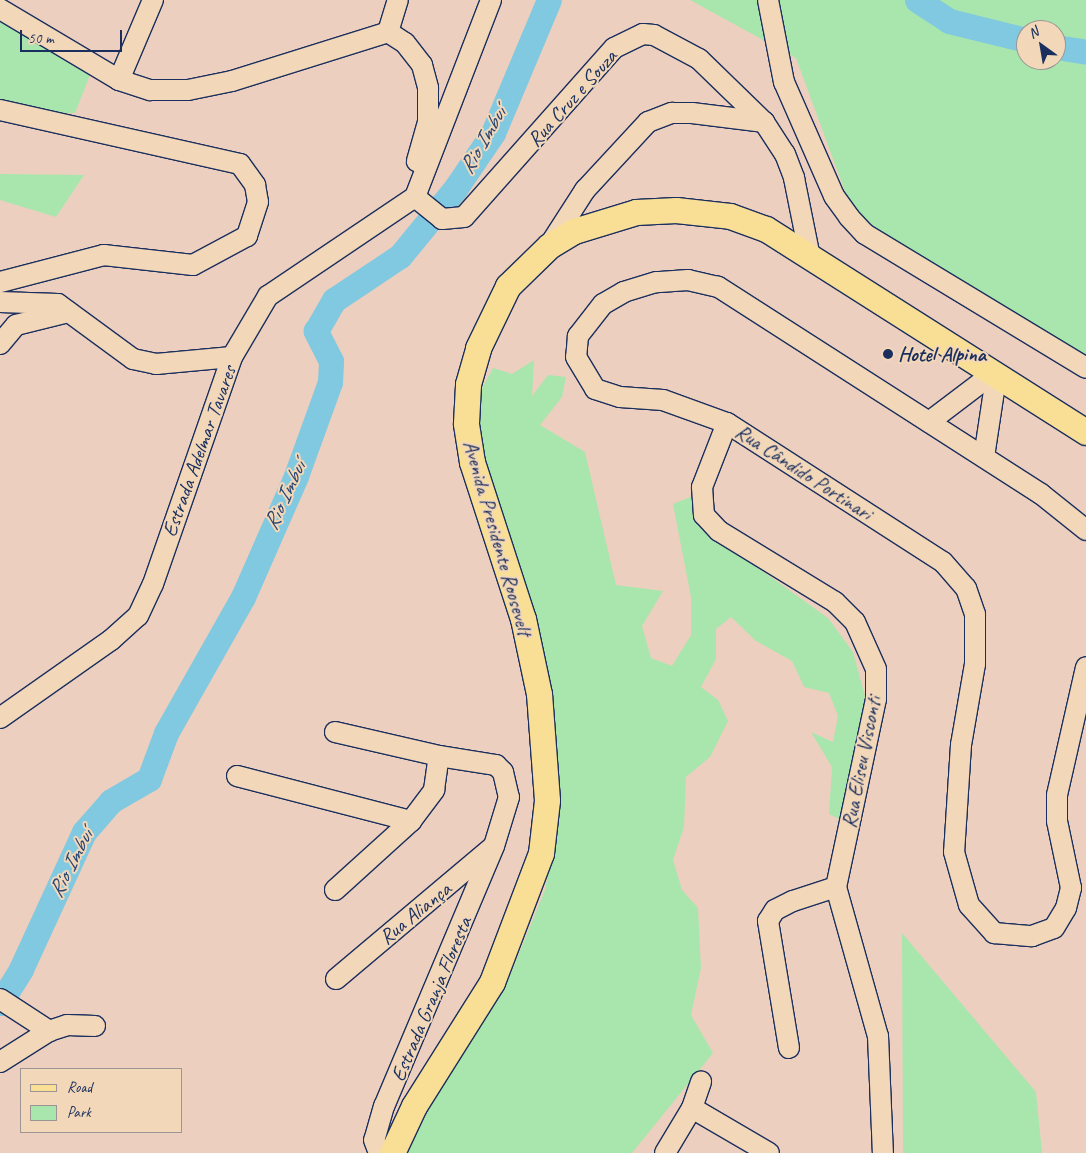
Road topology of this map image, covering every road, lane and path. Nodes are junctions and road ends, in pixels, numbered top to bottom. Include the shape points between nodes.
1 (153, 0) edge
2 (398, 0) edge
3 (491, 0) edge
4 (768, 0) edge
5 (0, 9) edge
6 (388, 32) junction
7 (119, 80) junction
8 (0, 110) edge
9 (764, 122) junction
10 (420, 202) junction
11 (549, 246) junction
12 (810, 258) junction
13 (0, 282) edge
14 (0, 302) edge
15 (68, 312) junction
16 (0, 344) edge
17 (232, 357) junction
18 (1086, 368) edge
19 (993, 377) junction
20 (929, 422) junction
21 (726, 423) junction
22 (1086, 432) edge
23 (984, 456) junction
24 (1086, 530) edge
25 (1086, 667) edge
26 (0, 718) edge
27 (335, 732) dead end
28 (440, 756) junction
29 (237, 776) dead end
30 (411, 821) junction
31 (494, 846) junction
32 (836, 887) junction
33 (335, 890) dead end
34 (336, 979) dead end
35 (0, 999) edge
36 (95, 1026) dead end
37 (49, 1031) junction
38 (789, 1048) dead end
39 (0, 1062) edge
40 (702, 1082) dead end
41 (692, 1108) junction
42 (379, 1153) edge
43 (392, 1153) edge
44 (665, 1153) edge
45 (769, 1153) edge
46 (883, 1153) edge

1 - 7 street
2 - 6 street
3 - 10 street
4 - 18 street via 784,82 834,196 849,217 865,234
5 - 7 street
6 - 7 street via 232,81 188,90 150,90
6 - 10 street via 405,43 422,65 428,88 428,122 412,187
8 - 13 street via 240,164 255,185 258,202 247,236 193,265 104,256
9 - 10 street, Rua Cruz e Souza via 699,59 643,34 614,48 473,208 458,220 442,219
9 - 11 street via 692,113 672,113 648,122 579,197
9 - 12 street, Rua Cruz e Souza via 785,154 794,178
10 - 17 street, Estrada Adelmar Tavares via 281,282 259,309
11 - 12 main road, Avenida Presidente Roosevelt via 574,231 636,212 676,210 730,216 766,229
11 - 43 main road, Avenida Presidente Roosevelt via 508,286 489,320 468,384 466,422 472,462 523,619 539,694 547,800 541,853 492,982 414,1106
12 - 19 main road, Avenida Presidente Roosevelt
14 - 15 street via 42,301
15 - 16 street via 16,325
15 - 17 street via 133,359 156,364
17 - 26 street, Estrada Adelmar Tavares via 153,584 138,616 111,640
19 - 20 street
19 - 22 main road, Avenida Presidente Roosevelt
19 - 23 street
20 - 21 street, Rua Cândido Portinari via 718,287 688,280 656,282 617,296 589,317 578,336 576,357 595,389 620,398 663,400
20 - 23 street, Rua Cândido Portinari
21 - 25 street, Rua Cândido Portinari via 943,562 966,588 975,614 975,664 959,763 954,852 969,905 994,933 1032,936 1054,928 1066,908 1071,888 1057,821 1057,795
21 - 32 street, Rua Eliseu Visconti via 702,487 704,514 720,531 835,602 855,622 876,669 876,698
23 - 24 street, Rua Cândido Portinari via 1072,515
27 - 28 street, Estrada Granja Floresta
28 - 30 street via 434,790
28 - 31 street, Estrada Granja Floresta via 496,765 503,772 509,797
29 - 30 street
30 - 33 street
31 - 34 street, Rua Aliança
31 - 42 street, Estrada Granja Floresta via 384,1106 374,1140
32 - 38 street via 793,901 775,910 768,921
32 - 46 street, Rua Eliseu Visconti via 878,1036
35 - 37 street
36 - 37 street via 67,1025
37 - 39 street
40 - 41 street
41 - 44 street
41 - 45 street

